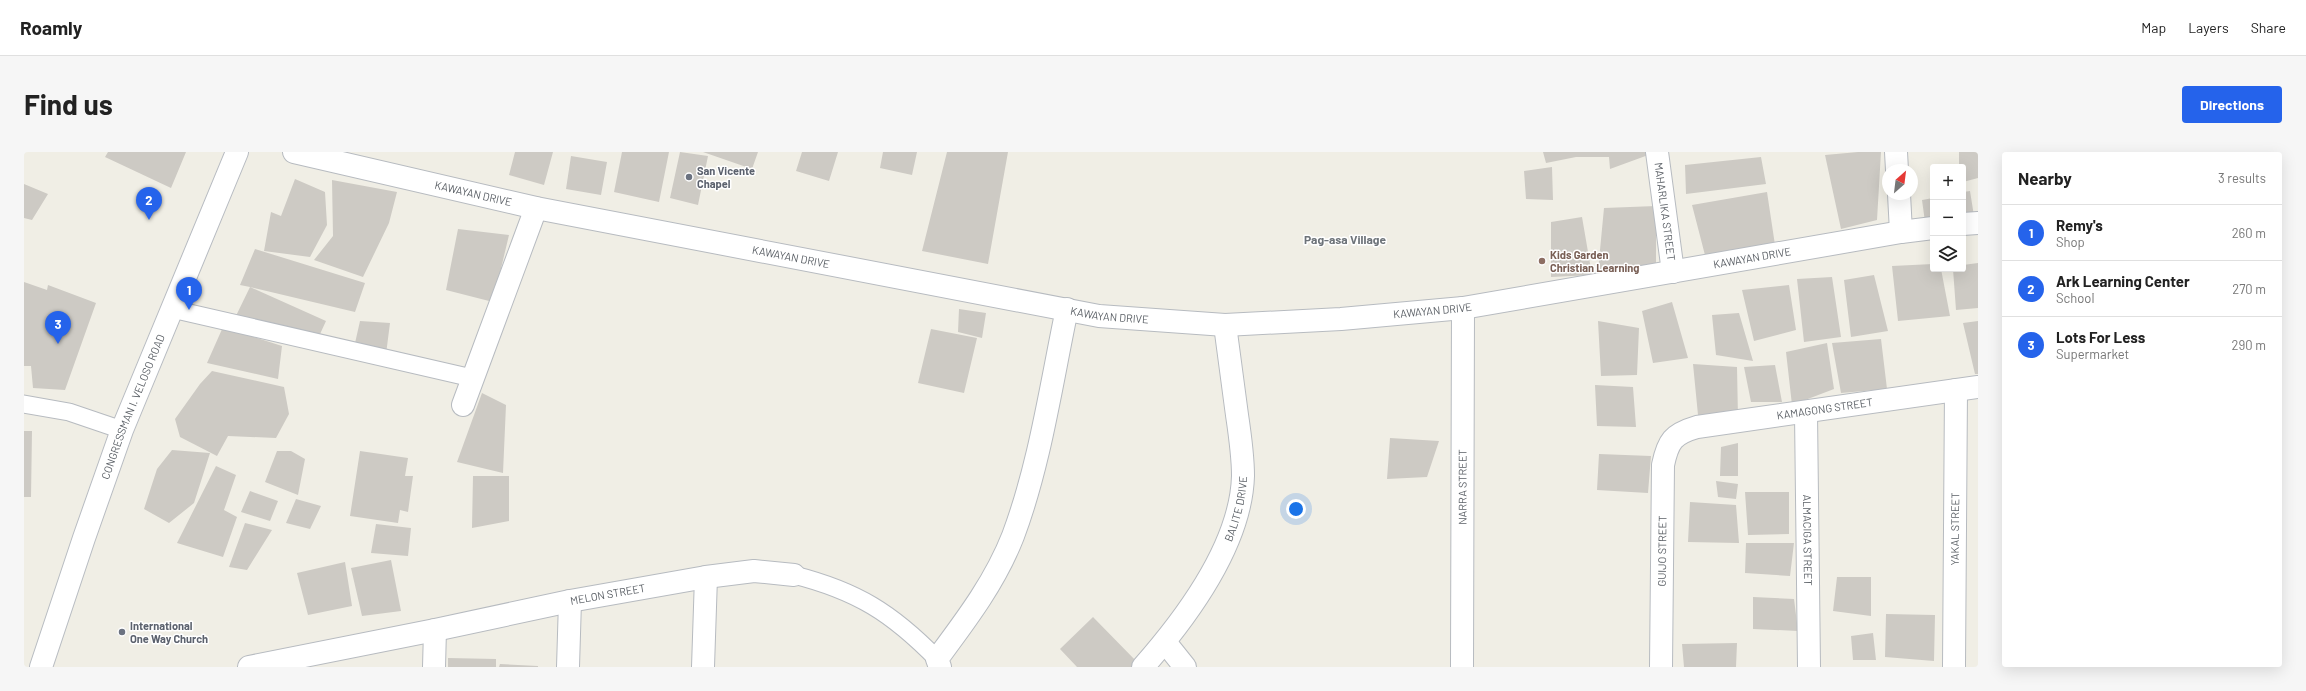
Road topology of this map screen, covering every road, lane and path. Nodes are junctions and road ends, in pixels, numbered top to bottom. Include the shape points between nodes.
1 (237, 152) edge
2 (294, 152) edge
3 (1657, 152) edge
4 (1896, 152) edge
5 (1897, 164) edge
6 (1899, 200) edge
7 (536, 208) junction
8 (1978, 223) edge
9 (1966, 224) edge
10 (1930, 228) edge
11 (1902, 232) junction
12 (1673, 272) junction
13 (1463, 308) junction
14 (172, 309) junction
15 (1067, 309) junction
16 (1225, 325) junction
17 (472, 378) junction
18 (1978, 387) edge
19 (1956, 390) junction
20 (24, 404) edge
21 (462, 405) dead end
22 (1806, 413) junction
23 (122, 430) junction
24 (1673, 438) joint
25 (794, 575) joint
26 (706, 577) junction
27 (570, 600) junction
28 (435, 630) junction
29 (1165, 642) junction
30 (939, 663) edge
31 (41, 667) edge
32 (249, 667) edge
33 (434, 667) edge
34 (568, 667) edge
35 (703, 667) edge
36 (1143, 667) edge
37 (1185, 667) edge
38 (1462, 667) edge
39 (1661, 667) edge
40 (1809, 667) edge
41 (1954, 667) edge

1 - 14 street, CONGRESSMAN I. VELOSO ROAD
2 - 7 street, KAWAYAN DRIVE
3 - 12 street, MAHARLIKA STREET
4 - 5 street
6 - 11 street
7 - 15 street, KAWAYAN DRIVE
7 - 17 street
8 - 9 street
10 - 11 street, KAWAYAN DRIVE
11 - 12 street, KAWAYAN DRIVE
12 - 13 street, KAWAYAN DRIVE
13 - 16 street, KAWAYAN DRIVE via 1341,319
13 - 38 street, NARRA STREET
14 - 17 lane
14 - 23 street, CONGRESSMAN I. VELOSO ROAD
15 - 16 street, KAWAYAN DRIVE via 1099,316
15 - 30 street via 1029,485 1012,536 981,600
16 - 29 street, BALITE DRIVE via 1243,459 1241,499 1232,531 1213,570
17 - 21 street
18 - 19 street, KAMAGONG STREET
19 - 22 street, KAMAGONG STREET
19 - 41 street, YAKAL STREET
20 - 23 lane via 69,412
22 - 24 street, KAMAGONG STREET via 1697,427 1683,431
22 - 40 street, ALMACIGA STREET
23 - 31 street, CONGRESSMAN I. VELOSO ROAD
24 - 39 street, GUIJO STREET via 1666,451 1663,465
25 - 26 street, MELON STREET via 754,571
25 - 30 lane, MELON STREET via 826,583 858,596 889,615 911,633
26 - 27 street, MELON STREET
26 - 35 street
27 - 28 street, MELON STREET
27 - 34 street
28 - 32 street, MELON STREET
28 - 33 street
29 - 36 street, BALITE DRIVE
29 - 37 street

